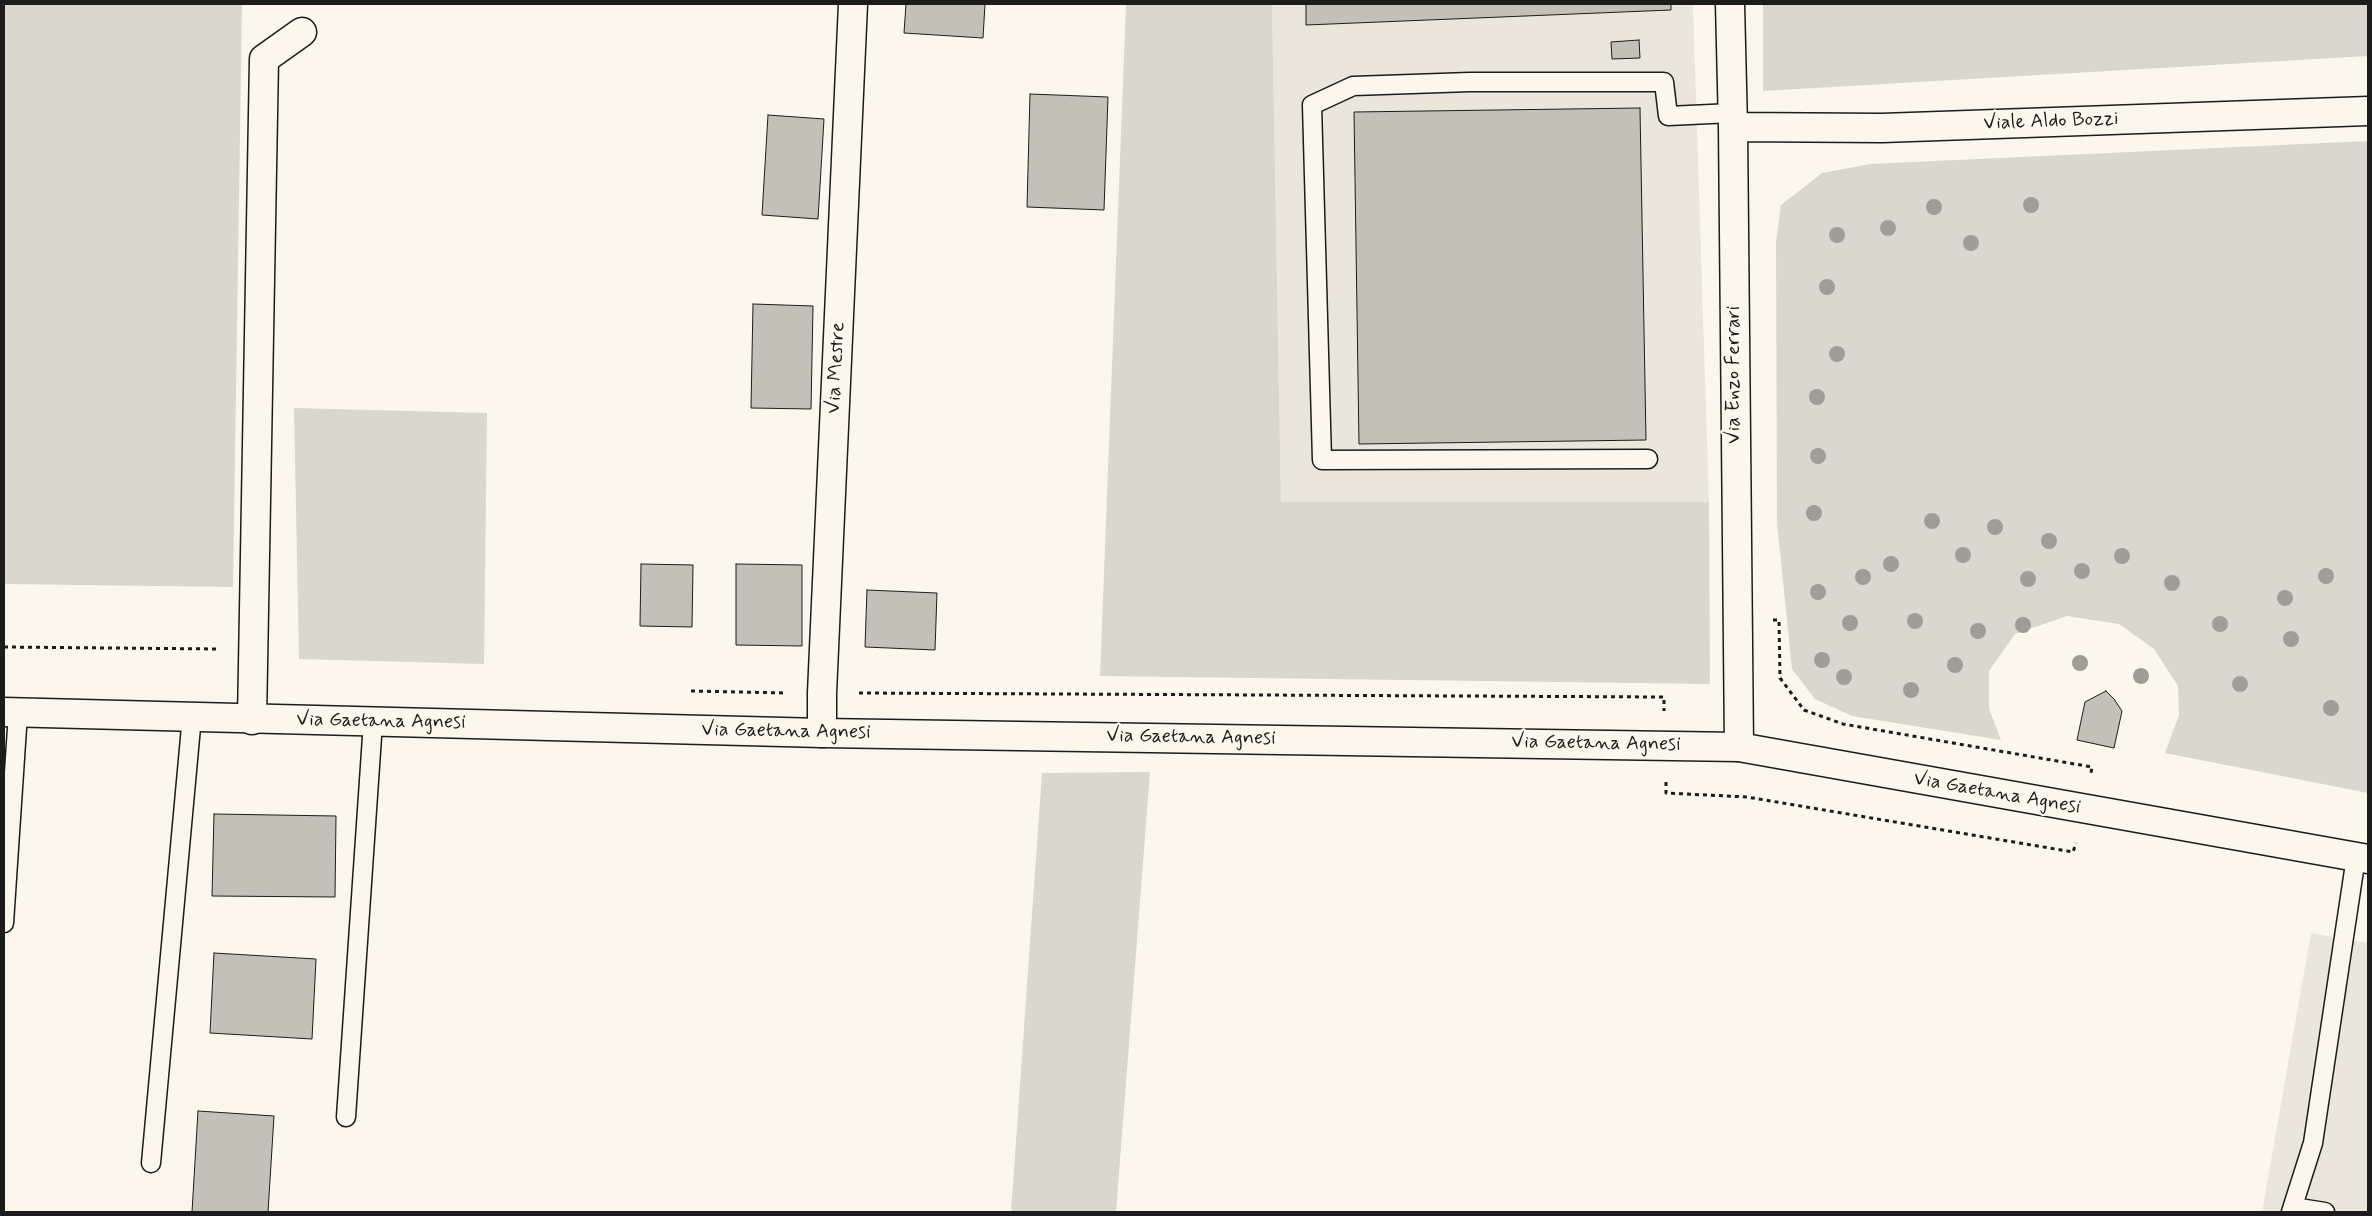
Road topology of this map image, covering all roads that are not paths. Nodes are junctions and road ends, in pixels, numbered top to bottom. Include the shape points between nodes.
1 (853, 4) edge
2 (1730, 4) edge
3 (302, 32) dead end
4 (2368, 111) edge
5 (1733, 120) junction
6 (1648, 459) dead end
7 (11, 712) edge
8 (192, 716) junction
9 (252, 720) junction
10 (373, 722) junction
11 (822, 733) junction
12 (1739, 747) junction
13 (2362, 858) edge
14 (4, 923) edge
15 (346, 1117) dead end
16 (151, 1163) dead end
17 (2292, 1210) edge
18 (2325, 1212) edge

1 - 11 street, Via Mestre
2 - 5 street, Via Enzo Ferrari
3 - 9 street via 264,59
4 - 5 street, Viale Aldo Bozzi via 1882,128
5 - 6 lane via 1668,116 1664,82 1353,86 1312,105 1322,460
5 - 12 street, Via Enzo Ferrari
7 - 8 street, Via Gaetana Agnesi
7 - 14 lane
8 - 9 street, Via Gaetana Agnesi
8 - 16 lane
9 - 10 street, Via Gaetana Agnesi
10 - 11 street, Via Gaetana Agnesi
10 - 15 lane
11 - 12 street, Via Gaetana Agnesi
12 - 13 street, Via Gaetana Agnesi
13 - 17 lane via 2313,1142
17 - 18 lane

